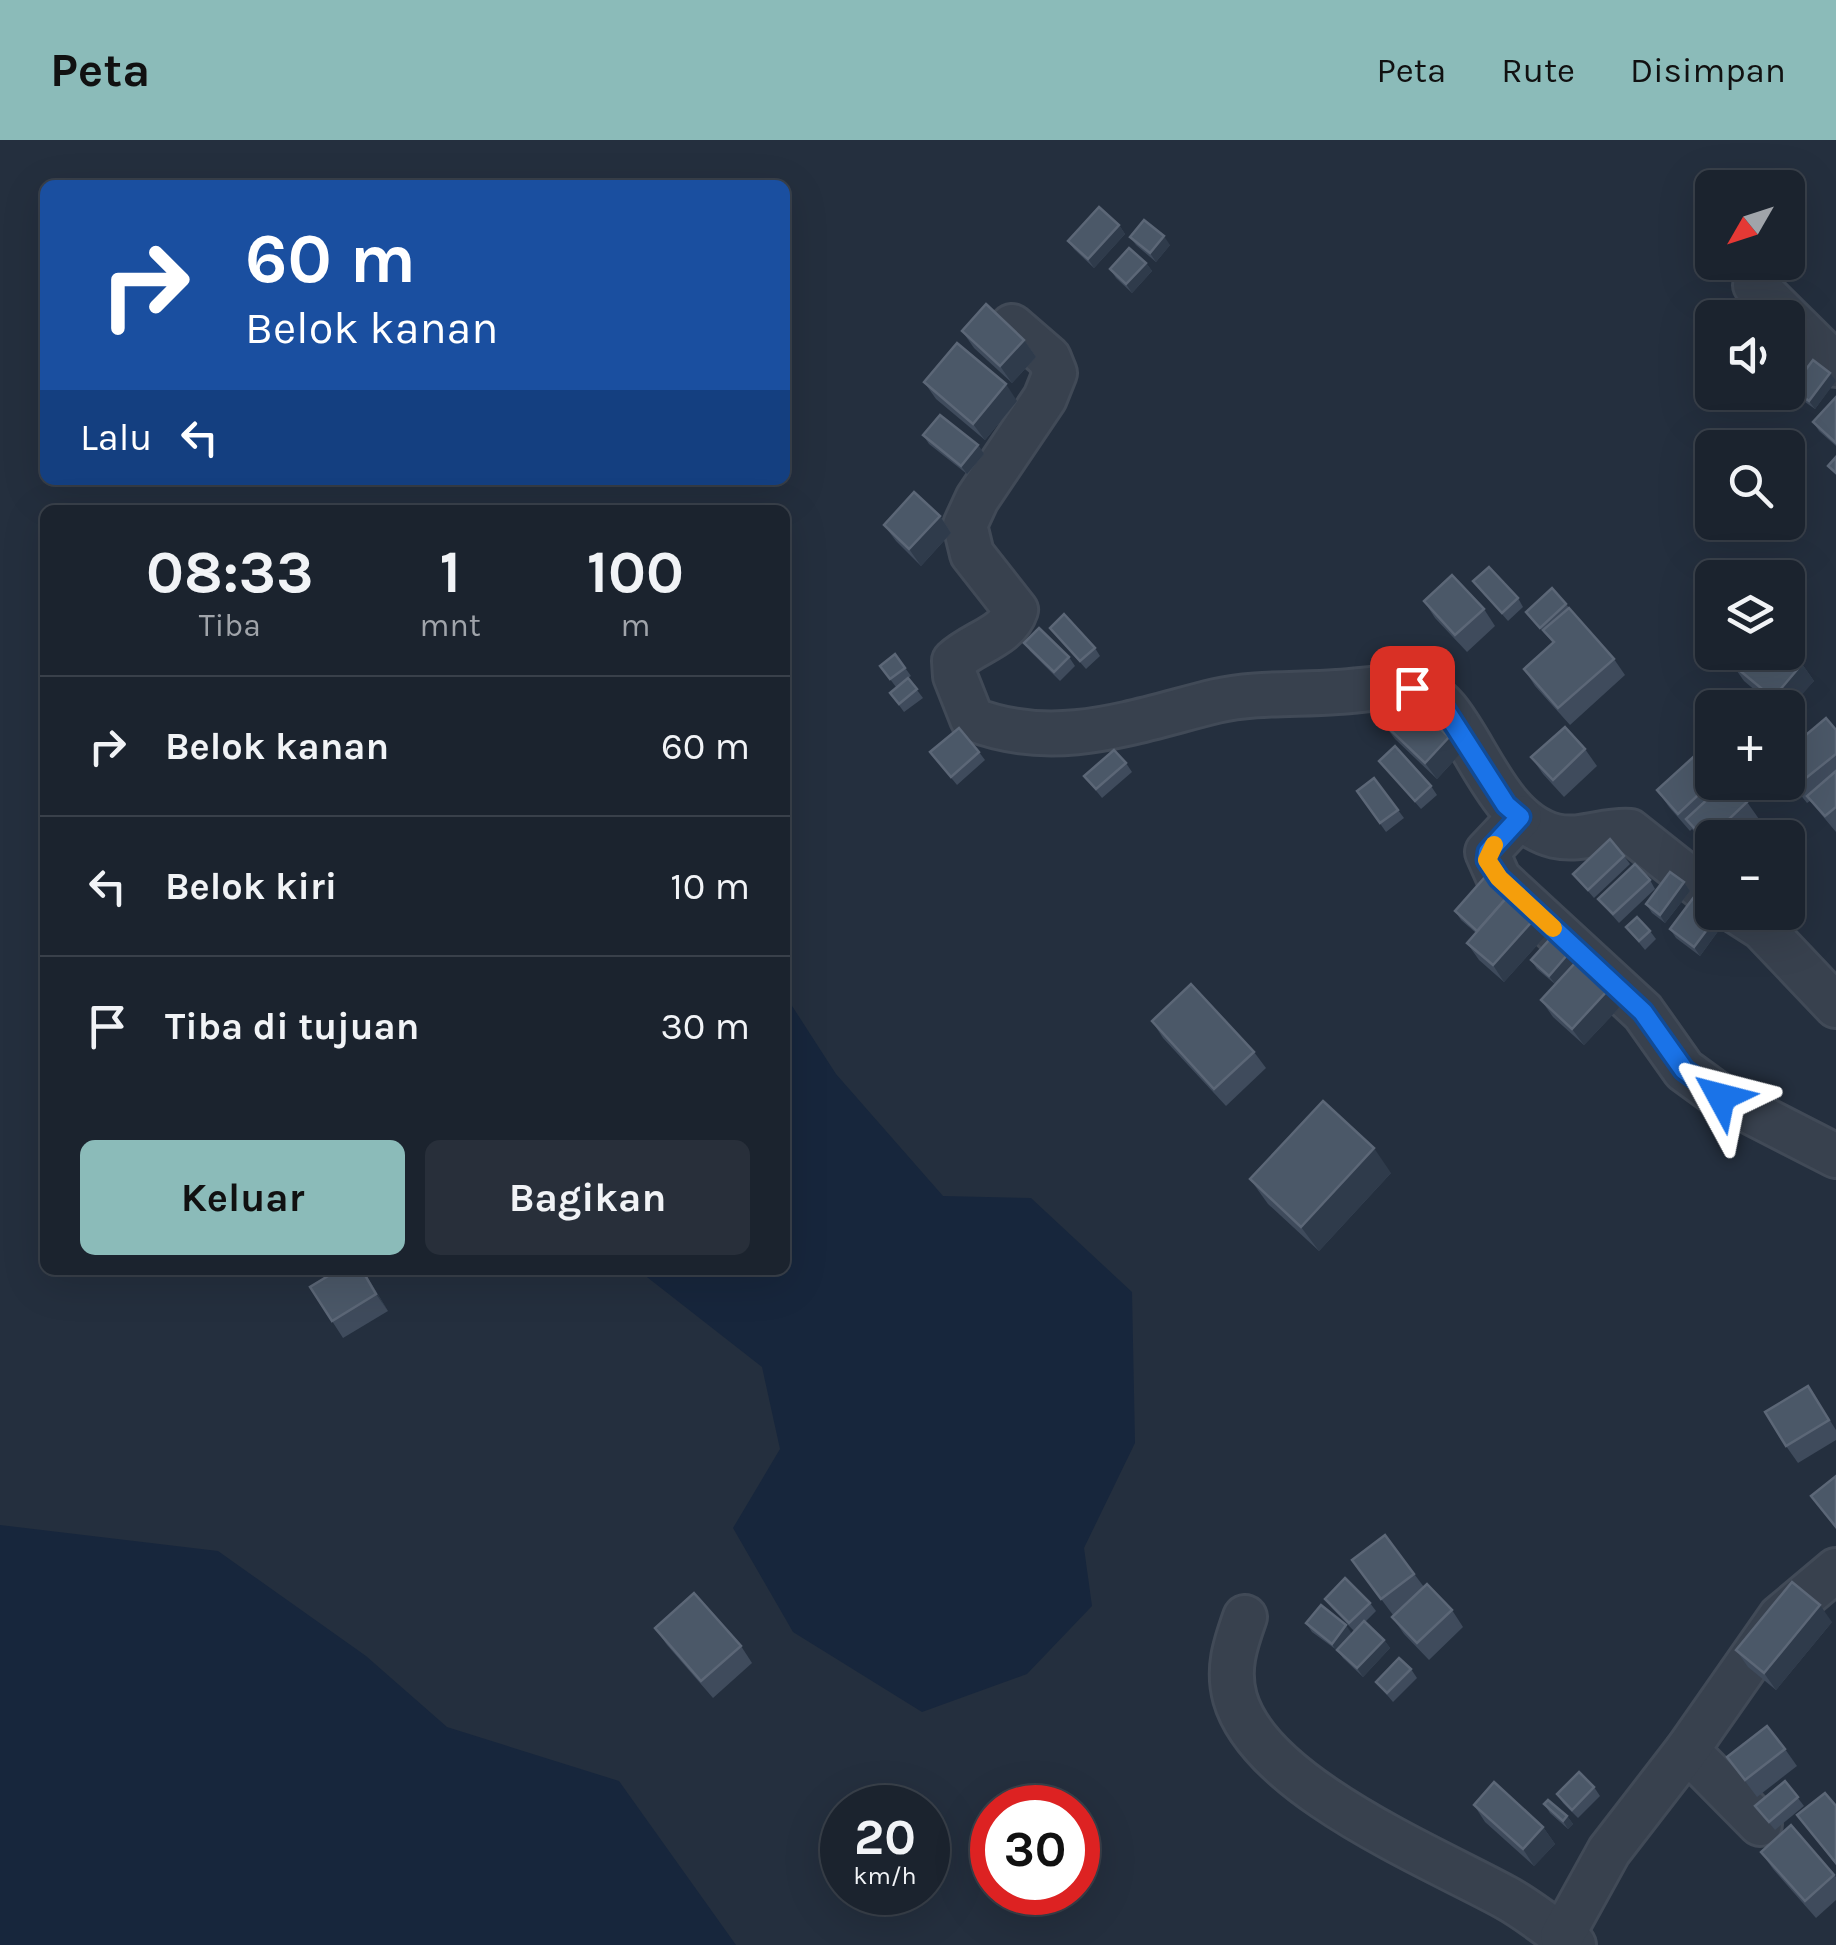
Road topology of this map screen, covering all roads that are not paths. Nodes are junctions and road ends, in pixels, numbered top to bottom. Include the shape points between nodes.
1 (1755, 285) dead end
2 (1012, 326) edge
3 (1836, 365) edge
4 (1520, 817) junction
5 (1695, 883) edge
6 (1760, 930) edge
7 (1836, 1006) edge
8 (1836, 1156) edge
9 (1836, 1570) edge
10 (1245, 1617) dead end
11 (1687, 1750) junction
12 (1760, 1824) edge
13 (1568, 1941) edge

1 - 3 street
2 - 4 street via 1050,358 1055,373 966,525 972,554 1016,610 1000,632 954,661 972,719 1035,732 1115,730 1221,700 1412,688 1440,702
4 - 5 street via 1554,836 1579,840 1630,831
4 - 8 street via 1488,852 1499,878 1643,1012 1684,1070 1721,1097
6 - 7 street
9 - 11 street via 1780,1616
10 - 13 street via 1231,1657 1235,1700 1266,1752 1400,1844 1509,1899
11 - 12 street
11 - 13 street via 1609,1851

